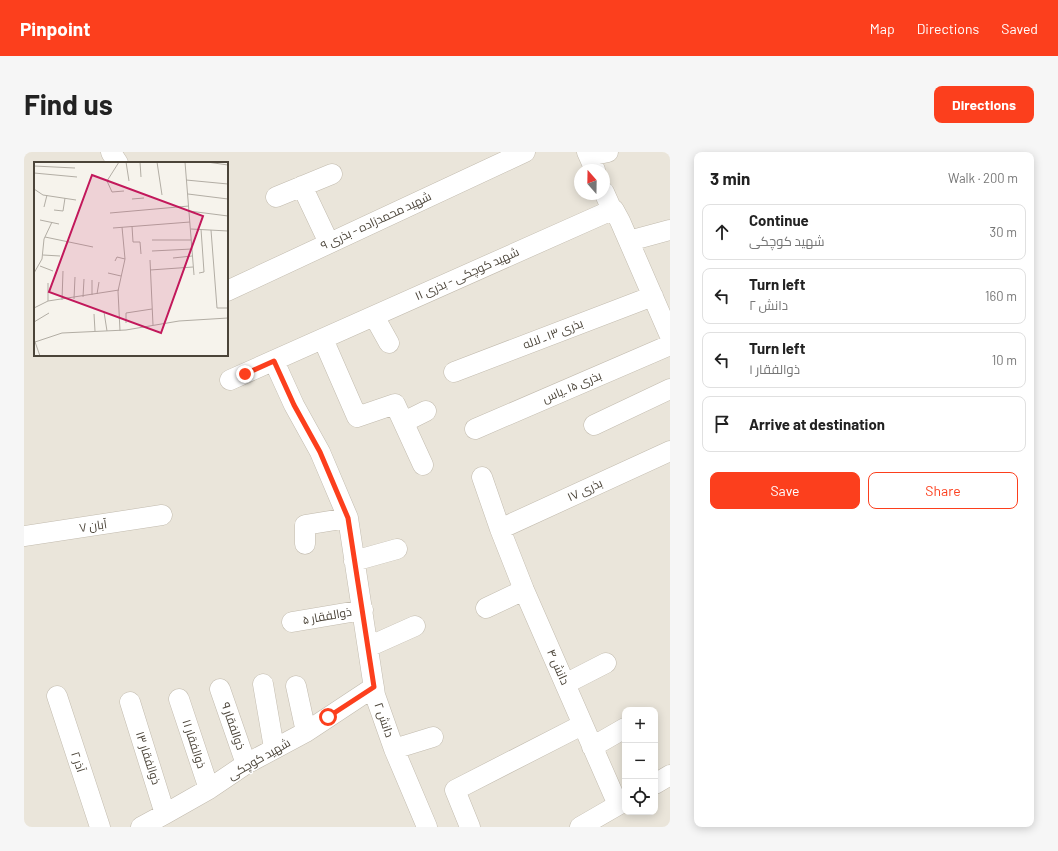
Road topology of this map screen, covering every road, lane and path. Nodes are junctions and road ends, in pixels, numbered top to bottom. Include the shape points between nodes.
1 (111, 152) edge
2 (525, 152) edge
3 (117, 162) edge
4 (332, 174) dead end
5 (302, 186) junction
6 (276, 197) dead end
7 (608, 200) edge
8 (612, 210) junction
9 (670, 230) edge
10 (629, 241) junction
11 (329, 243) junction
12 (228, 291) edge
13 (653, 296) junction
14 (374, 316) junction
15 (670, 336) edge
16 (323, 339) junction
17 (389, 343) dead end
18 (670, 344) edge
19 (274, 361) junction
20 (454, 372) dead end
21 (230, 380) dead end
22 (670, 389) edge
23 (426, 411) dead end
24 (404, 422) junction
25 (594, 425) dead end
26 (475, 429) dead end
27 (670, 451) edge
28 (423, 466) dead end
29 (482, 477) dead end
30 (162, 515) dead end
31 (348, 518) junction
32 (500, 529) junction
33 (24, 536) edge
34 (305, 544) dead end
35 (397, 549) dead end
36 (354, 561) junction
37 (524, 590) junction
38 (486, 608) dead end
39 (363, 610) junction
40 (292, 622) dead end
41 (415, 626) dead end
42 (368, 647) junction
43 (606, 663) dead end
44 (263, 684) dead end
45 (565, 684) junction
46 (296, 686) dead end
47 (374, 687) junction
48 (220, 689) dead end
49 (57, 696) dead end
50 (179, 699) dead end
51 (130, 702) dead end
52 (582, 725) junction
53 (622, 730) edge
54 (306, 732) junction
55 (433, 737) dead end
56 (592, 746) junction
57 (274, 748) junction
58 (394, 748) junction
59 (246, 764) junction
60 (670, 775) edge
61 (658, 782) edge
62 (209, 789) junction
63 (621, 803) edge
64 (166, 814) junction
65 (100, 827) edge
66 (142, 827) edge
67 (427, 827) edge
68 (470, 827) edge
69 (580, 827) edge

1 - 3 street
2 - 11 street, شهید محمدزاده - بذری ۹
4 - 5 street
5 - 6 street
5 - 11 street
7 - 8 street
8 - 10 street
8 - 14 street, شهید کوچکی - بذری ۱۱
9 - 10 street
10 - 13 street
11 - 12 street, شهید محمدزاده - بذری ۹
13 - 15 street
13 - 20 street, بذری ۱۳ ـ لاله
14 - 16 street, شهید کوچکی - بذری ۱۱
14 - 17 street
16 - 19 street, شهید کوچکی - بذری ۱۱
16 - 24 street via 357,417 395,404
18 - 26 street, بذری ۱۵ ـ‌یاس
19 - 21 street, شهید کوچکی - بذری ۱۱
19 - 31 street, دانش ۲ via 294,405 320,452
22 - 25 street
23 - 24 street
24 - 28 street
27 - 32 street, بذری ۱۷
29 - 32 street, دانش ۴
30 - 33 street, آبان ۷
31 - 34 street via 305,525
31 - 36 street, دانش ۲
32 - 37 street, دانش ۴
35 - 36 street
36 - 39 street, دانش ۲
37 - 38 street
37 - 45 street, دانش ۴
39 - 40 street, ذوالفقار ۵
39 - 42 street, دانش ۲
41 - 42 street
42 - 47 street, دانش ۲
43 - 45 street
44 - 57 street
45 - 52 street, دانش ۴
46 - 54 street
47 - 54 street, شهید کوچکی
47 - 58 street, دانش ۲
48 - 59 street, ذوالفقار ۹
49 - 65 street, آذر ۲
50 - 62 street, ذوالفقار ۱۱
51 - 64 street, ذوالفقار ۱۳
52 - 56 street, دانش ۴
52 - 68 street via 454,790
53 - 56 street
54 - 57 street, شهید کوچکی
55 - 58 street
56 - 63 street, دانش ۴
57 - 59 street, شهید کوچکی
58 - 67 street, دانش ۲
59 - 62 street, شهید کوچکی
60 - 61 street
62 - 64 street, شهید کوچکی
63 - 69 street
64 - 66 street, شهید کوچکی

